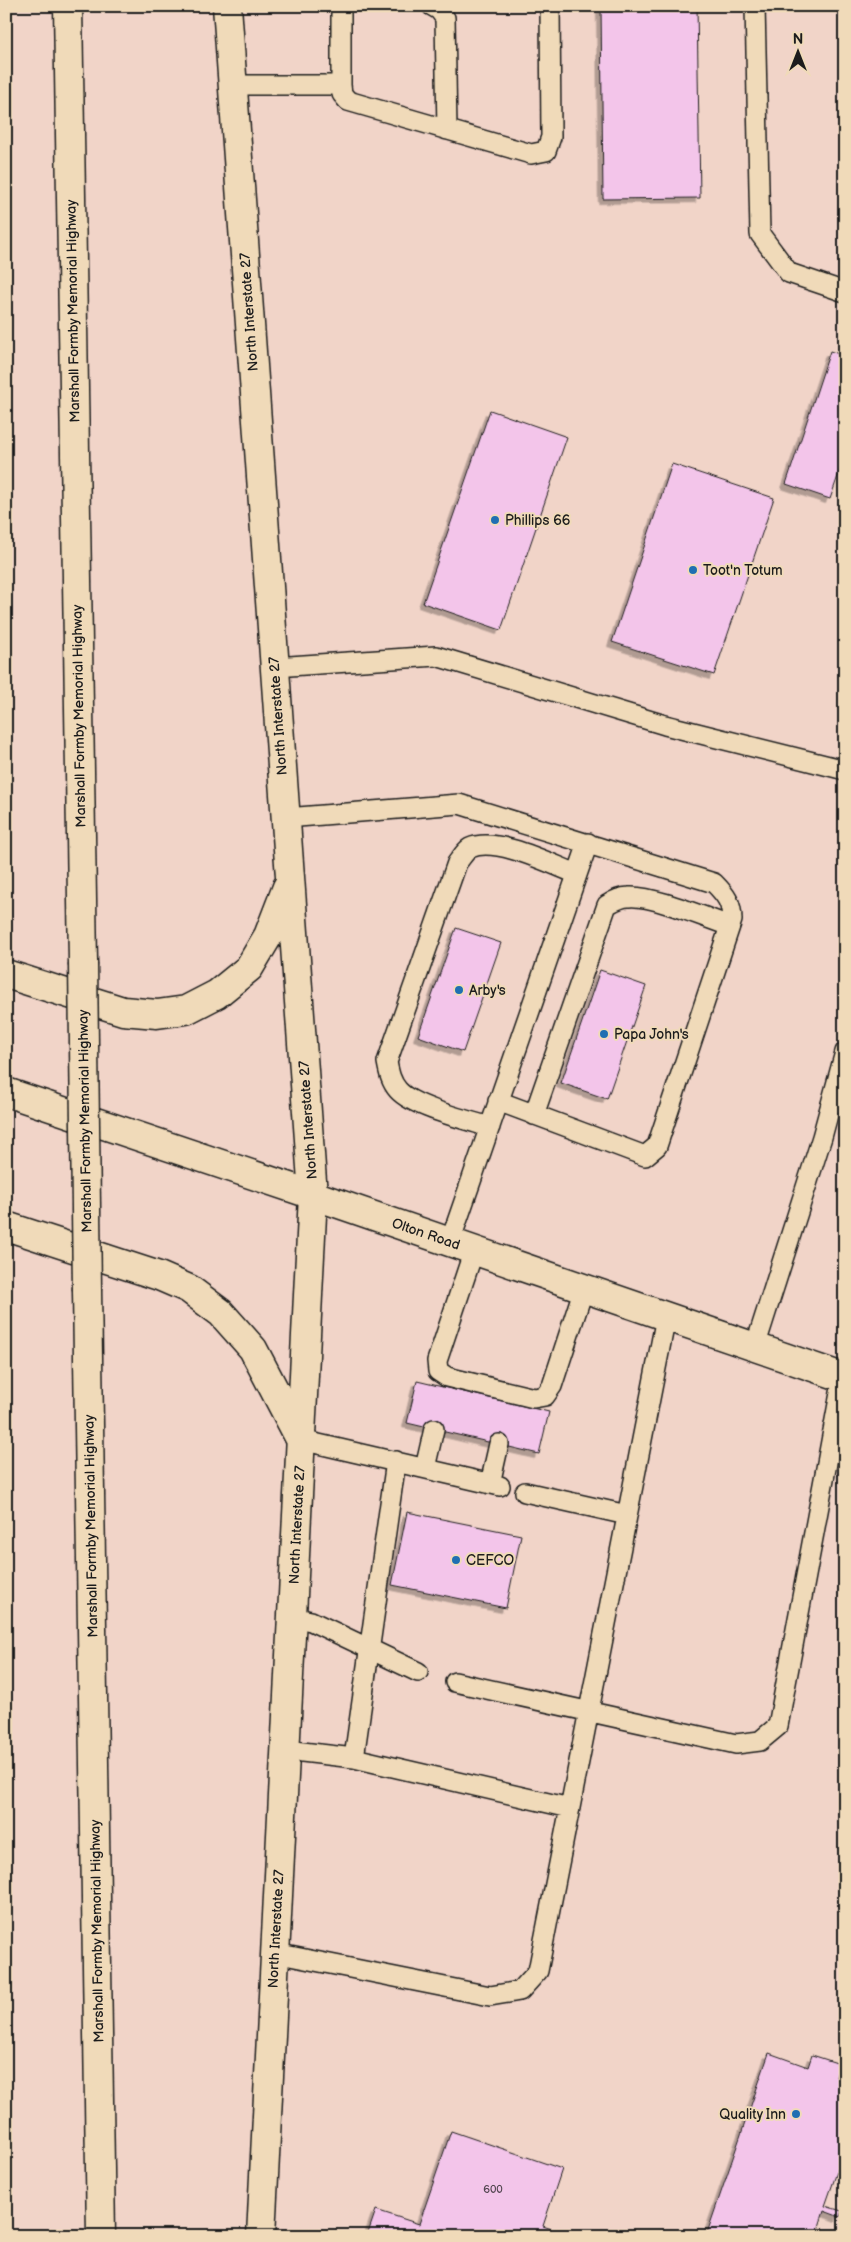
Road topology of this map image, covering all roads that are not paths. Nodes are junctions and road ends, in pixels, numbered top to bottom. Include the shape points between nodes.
1 (68, 6) edge
2 (227, 6) edge
3 (341, 6) edge
4 (432, 6) edge
5 (550, 6) edge
6 (754, 6) edge
7 (232, 85) junction
8 (341, 85) junction
9 (447, 130) junction
10 (845, 292) edge
11 (275, 667) junction
12 (845, 770) edge
13 (286, 818) junction
14 (588, 843) junction
15 (577, 874) junction
16 (290, 880) junction
17 (730, 926) junction
18 (6, 974) edge
19 (845, 1052) edge
20 (6, 1092) edge
21 (498, 1101) junction
22 (534, 1115) junction
23 (490, 1127) junction
24 (313, 1195) junction
25 (6, 1226) edge
26 (462, 1246) junction
27 (584, 1288) junction
28 (666, 1317) junction
29 (755, 1347) junction
30 (844, 1377) edge
31 (434, 1429) dead end
32 (301, 1440) junction
33 (499, 1444) dead end
34 (396, 1461) junction
35 (425, 1468) junction
36 (525, 1492) dead end
37 (627, 1515) junction
38 (292, 1618) junction
39 (370, 1648) junction
40 (418, 1672) dead end
41 (455, 1682) dead end
42 (589, 1711) junction
43 (285, 1750) junction
44 (354, 1758) junction
45 (570, 1808) junction
46 (275, 1953) junction
47 (101, 2236) edge
48 (261, 2236) edge

1 - 47 main road, Marshall Formby Memorial Highway, bridge
2 - 7 main road, North Interstate 27
3 - 8 lane
4 - 9 lane via 445,18
5 - 9 lane via 551,136 546,151 531,154
6 - 10 lane via 760,234 789,273
7 - 8 lane
7 - 11 main road, North Interstate 27
8 - 9 lane via 342,94 348,102
11 - 12 lane via 436,656 665,725
11 - 13 main road, North Interstate 27
13 - 14 lane via 458,804
13 - 16 main road, North Interstate 27
14 - 15 lane
14 - 17 lane via 714,883 732,907
15 - 21 lane
15 - 23 lane via 501,846 484,844 468,849 457,863 387,1062 390,1079 399,1092 412,1101
16 - 18 main road via 268,936 249,968 217,994 186,1010 157,1014 123,1011
16 - 24 main road, North Interstate 27
17 - 22 lane via 649,900 619,898 607,905
17 - 22 lane via 657,1146 645,1156
19 - 29 lane via 822,1137
20 - 24 main road, Olton Road
21 - 22 lane
21 - 23 lane
23 - 26 lane
24 - 26 main road, Olton Road
24 - 32 main road, North Interstate 27
25 - 32 main road via 160,1276 189,1289 221,1313 253,1350
26 - 27 main road, Olton Road
26 - 27 lane via 437,1361 446,1383 510,1398 545,1396 552,1386
27 - 28 main road, Olton Road
28 - 29 main road, Olton Road
28 - 37 lane
29 - 30 main road, Olton Road
30 - 42 lane via 778,1726 760,1741 736,1744
31 - 35 lane
32 - 34 lane
32 - 38 main road, North Interstate 27
33 - 35 lane via 495,1485
34 - 35 lane
34 - 39 lane
36 - 37 lane
37 - 42 lane
38 - 39 lane via 311,1621
38 - 43 main road, North Interstate 27
39 - 40 lane
39 - 44 lane
41 - 42 lane
42 - 45 lane
43 - 44 lane
43 - 46 main road, North Interstate 27
44 - 45 lane
45 - 46 lane via 538,1971 520,1991 490,1996
46 - 48 main road, North Interstate 27

